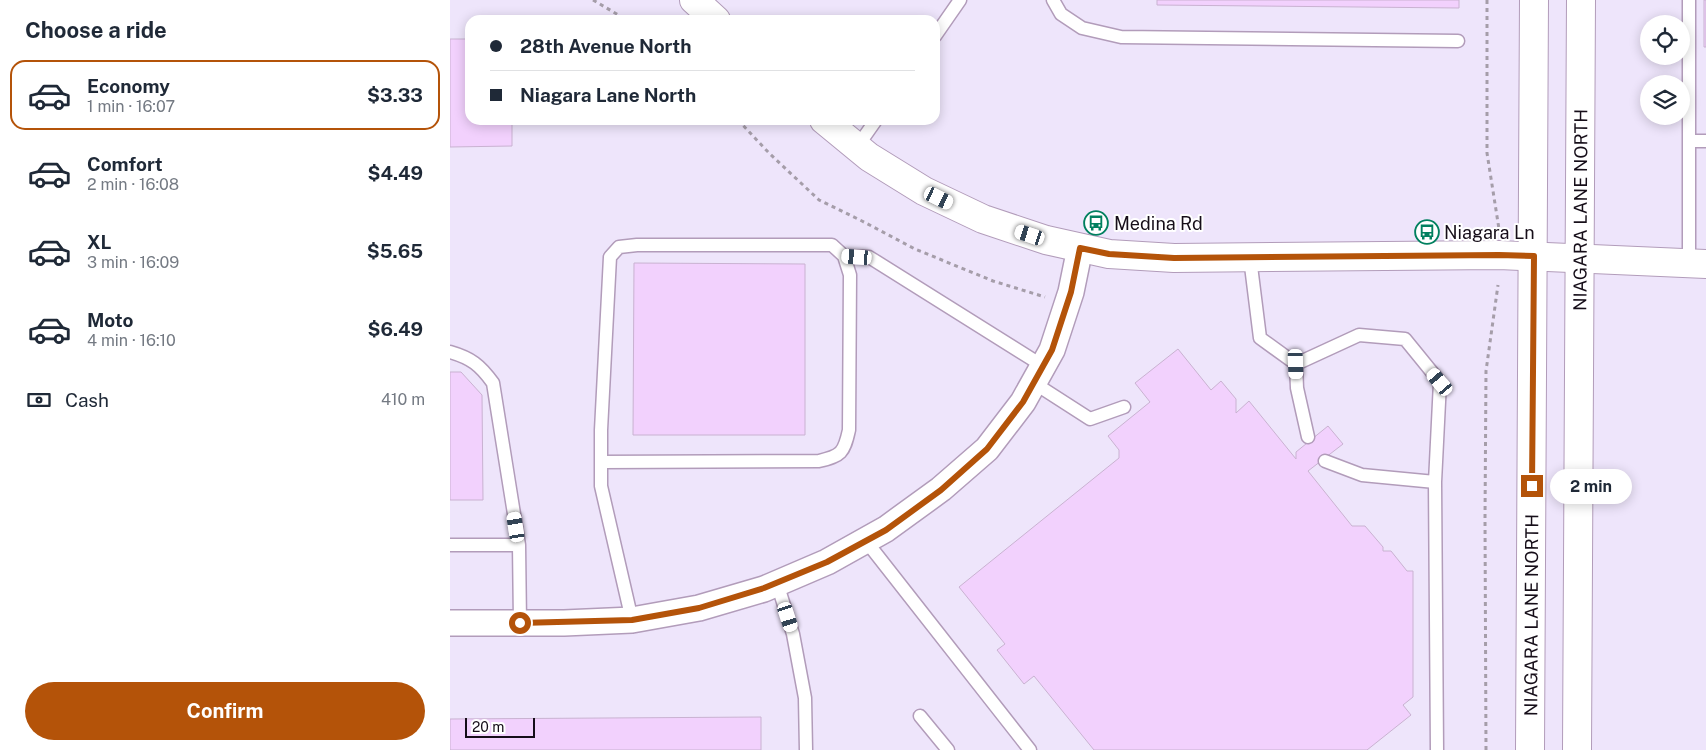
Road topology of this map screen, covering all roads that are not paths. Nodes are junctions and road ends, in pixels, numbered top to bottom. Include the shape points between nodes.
1 (694, 0) edge
2 (960, 0) edge
3 (1053, 0) edge
4 (1534, 0) edge
5 (1581, 0) edge
6 (1689, 0) edge
7 (710, 15) edge
8 (940, 29) edge
9 (1458, 41) dead end
10 (830, 125) edge
11 (873, 125) edge
12 (1690, 141) junction
13 (1706, 142) edge
14 (858, 148) junction
15 (1080, 248) junction
16 (844, 256) junction
17 (1534, 256) junction
18 (1250, 258) junction
19 (1580, 258) junction
20 (1697, 263) edge
21 (450, 352) edge
22 (1296, 364) junction
23 (1038, 375) junction
24 (1124, 407) dead end
25 (1308, 437) dead end
26 (1326, 461) dead end
27 (601, 462) junction
28 (1436, 482) junction
29 (866, 541) junction
30 (450, 545) edge
31 (519, 545) junction
32 (777, 583) junction
33 (632, 620) junction
34 (450, 623) edge
35 (520, 623) junction
36 (920, 716) dead end
37 (806, 750) edge
38 (948, 750) edge
39 (1030, 750) edge
40 (1438, 750) edge
41 (1530, 750) edge
42 (1577, 750) edge

1 - 7 street
2 - 8 lane
3 - 9 lane via 1061,14 1082,28 1122,37
4 - 17 street, NIAGARA LANE NORTH
5 - 19 street, NIAGARA LANE NORTH
6 - 12 lane
10 - 14 street
11 - 14 lane
12 - 13 lane
12 - 20 lane
14 - 15 street via 924,191 983,219
15 - 18 street via 1109,254 1174,258
15 - 23 street via 1071,292 1052,350
16 - 23 lane via 869,258
16 - 27 lane via 850,275 850,430 846,446 837,457 819,461
16 - 27 lane via 832,245 619,247 610,257
17 - 18 street
17 - 19 street
17 - 41 street, NIAGARA LANE NORTH
18 - 22 lane via 1260,338
19 - 20 street
19 - 42 street, NIAGARA LANE NORTH
21 - 31 lane via 465,356 482,367 493,383
22 - 25 lane via 1296,388
22 - 28 lane via 1358,335 1405,339 1440,382
23 - 24 lane via 1090,419
23 - 29 street via 1023,402 987,449 941,490
26 - 28 lane via 1362,475
27 - 33 lane via 601,486
28 - 40 lane
29 - 32 street
29 - 39 lane
30 - 31 lane
31 - 35 lane
32 - 33 street via 699,608
32 - 37 lane via 793,634 805,698
33 - 35 street
34 - 35 street
36 - 38 lane

